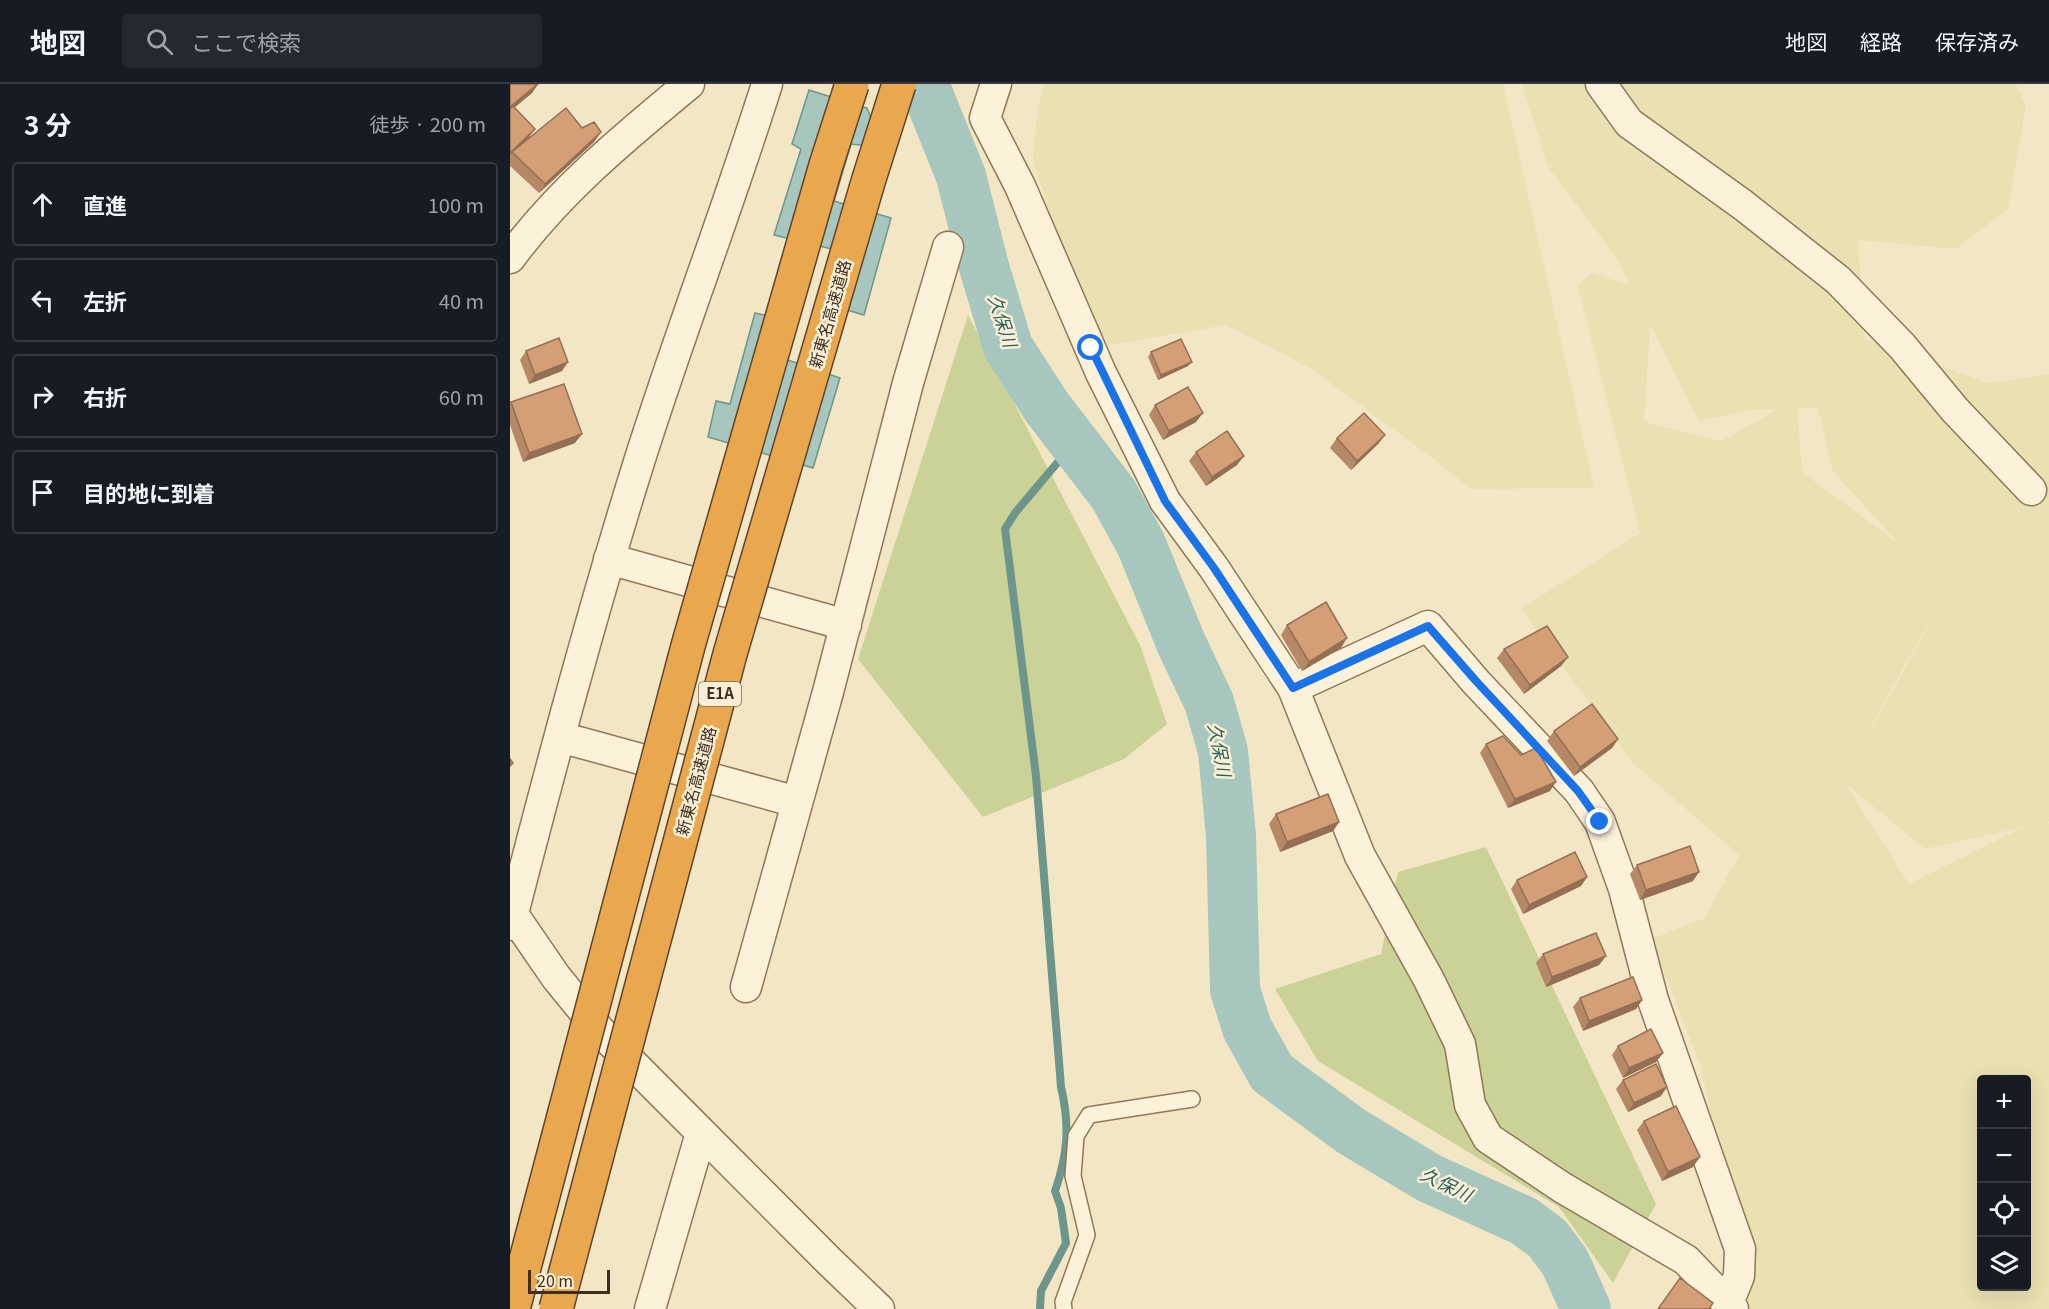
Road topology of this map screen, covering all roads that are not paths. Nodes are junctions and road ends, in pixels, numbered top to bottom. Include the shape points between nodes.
1 (689, 84) edge
2 (767, 84) edge
3 (852, 84) edge
4 (899, 84) edge
5 (996, 84) edge
6 (1601, 84) edge
7 (948, 247) dead end
8 (510, 258) edge
9 (2031, 490) dead end
10 (609, 559) junction
11 (846, 625) junction
12 (1293, 688) junction
13 (560, 737) junction
14 (797, 802) junction
15 (511, 916) edge
16 (746, 987) dead end
17 (1192, 1100) dead end
18 (701, 1133) junction
19 (1731, 1306) edge
20 (513, 1309) edge
21 (556, 1309) edge
22 (650, 1309) edge
23 (879, 1309) edge
24 (1064, 1309) edge

1 - 8 street via 577,182
2 - 10 street
3 - 20 highway, E1A, bridge via 688,646
4 - 21 highway, 新東名高速道路 / E1A, bridge via 730,654
5 - 12 street via 985,118 1020,186 1101,373 1165,501
6 - 9 street via 1629,123 1838,280
7 - 11 street via 905,394
10 - 11 street
10 - 13 street
11 - 14 street
12 - 19 street via 1360,856 1460,1044 1470,1105 1488,1138 1563,1188 1686,1260
12 - 19 street via 1428,626 1578,791 1600,822 1624,890 1653,1000 1740,1250 1739,1276
13 - 14 street
13 - 15 street
14 - 16 street
15 - 18 street via 600,1031
17 - 24 lane via 1089,1115 1077,1136 1072,1176 1087,1234 1063,1302
18 - 22 street
18 - 23 street

